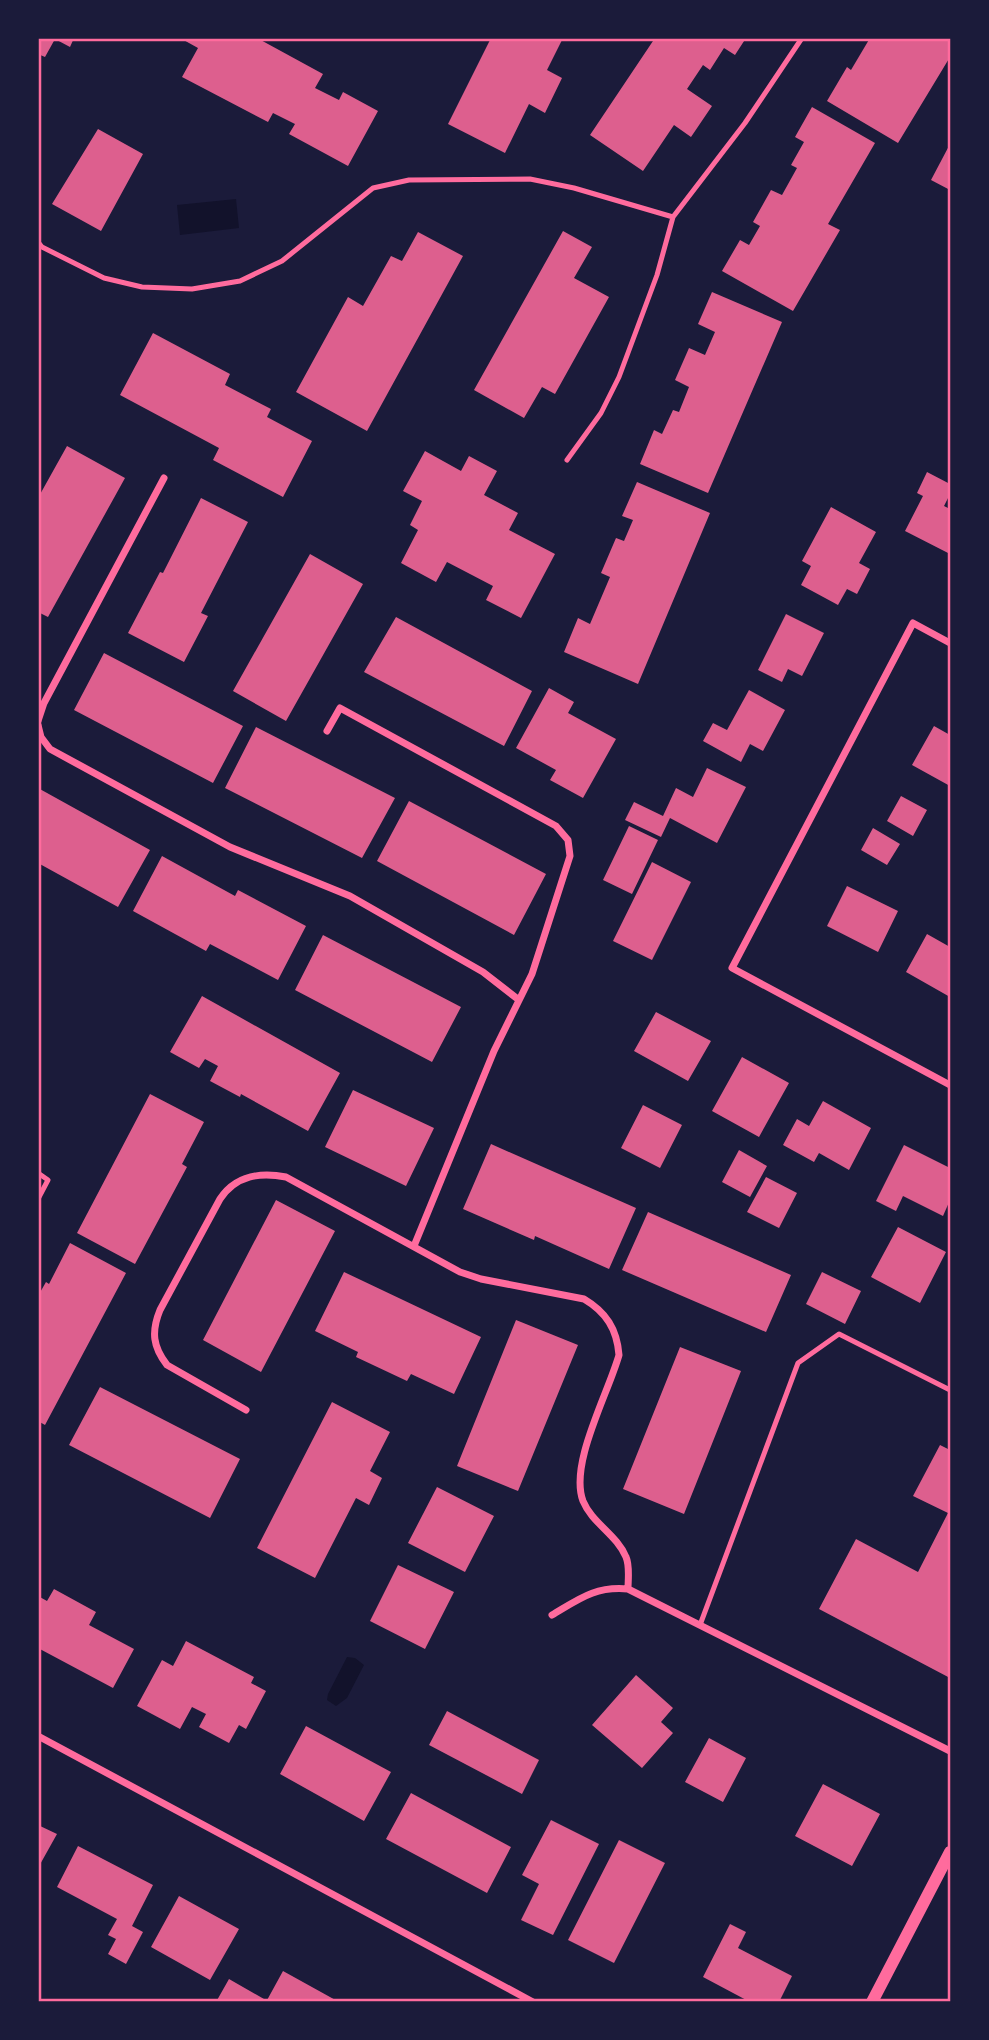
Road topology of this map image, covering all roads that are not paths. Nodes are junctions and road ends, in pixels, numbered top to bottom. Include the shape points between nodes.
1 (802, 38) edge
2 (673, 217) junction
3 (38, 242) edge
4 (567, 460) dead end
5 (164, 478) dead end
6 (950, 643) edge
7 (38, 723) edge
8 (327, 730) dead end
9 (519, 1000) junction
10 (950, 1085) edge
11 (38, 1173) edge
12 (38, 1199) edge
13 (414, 1246) junction
14 (950, 1391) edge
15 (246, 1410) dead end
16 (628, 1589) junction
17 (552, 1615) dead end
18 (700, 1625) junction
19 (38, 1737) edge
20 (950, 1751) edge
21 (950, 1852) edge
22 (533, 2001) edge
23 (872, 2001) edge

1 - 2 lane via 746,123
2 - 3 lane via 530,180 409,180 373,188 282,261 240,281 192,289 142,287 104,278
2 - 4 lane via 619,377 601,413
5 - 7 street via 44,703
6 - 10 street via 913,623 732,968
7 - 9 street via 50,749 230,847 350,896 483,972
8 - 9 street via 340,708 556,826 568,840 570,856 532,974
9 - 13 street
11 - 12 lane via 48,1180
13 - 15 street via 286,1177 260,1174 226,1190 160,1311 153,1334 167,1366
13 - 16 street via 471,1276 584,1299 613,1326 619,1355 582,1459 580,1488 591,1514 627,1560
14 - 18 lane via 839,1334 798,1363
16 - 17 street via 597,1590
16 - 18 street
18 - 20 street
19 - 22 street
21 - 23 street

